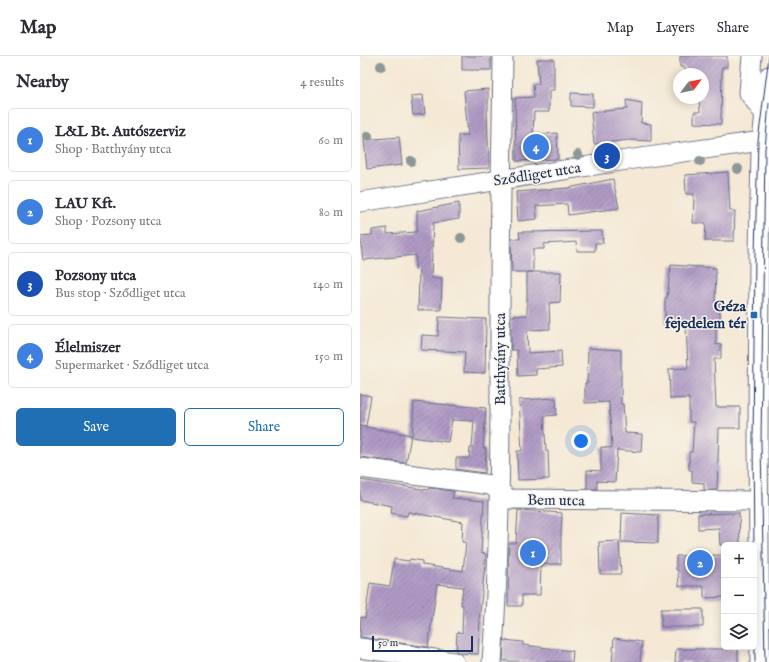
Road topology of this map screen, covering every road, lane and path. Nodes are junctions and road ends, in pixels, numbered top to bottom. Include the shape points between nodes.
1 (503, 56) edge
2 (752, 56) edge
3 (769, 76) edge
4 (764, 113) junction
5 (765, 140) edge
6 (501, 180) junction
7 (360, 202) edge
8 (360, 468) edge
9 (500, 491) junction
10 (758, 501) junction
11 (764, 595) edge
12 (360, 648) edge
13 (454, 662) edge
14 (492, 662) edge
15 (760, 662) edge

1 - 6 street, Batthyány utca
2 - 4 street via 749,93
3 - 4 street
4 - 5 street
5 - 6 street, Sződliget utca
5 - 10 street via 759,254
6 - 7 street, Sződliget utca
6 - 9 street, Batthyány utca
8 - 9 street, Bem utca via 491,485
9 - 10 street, Bem utca via 509,499
9 - 14 street, Batthyány utca
10 - 11 street
11 - 15 street
12 - 13 street

